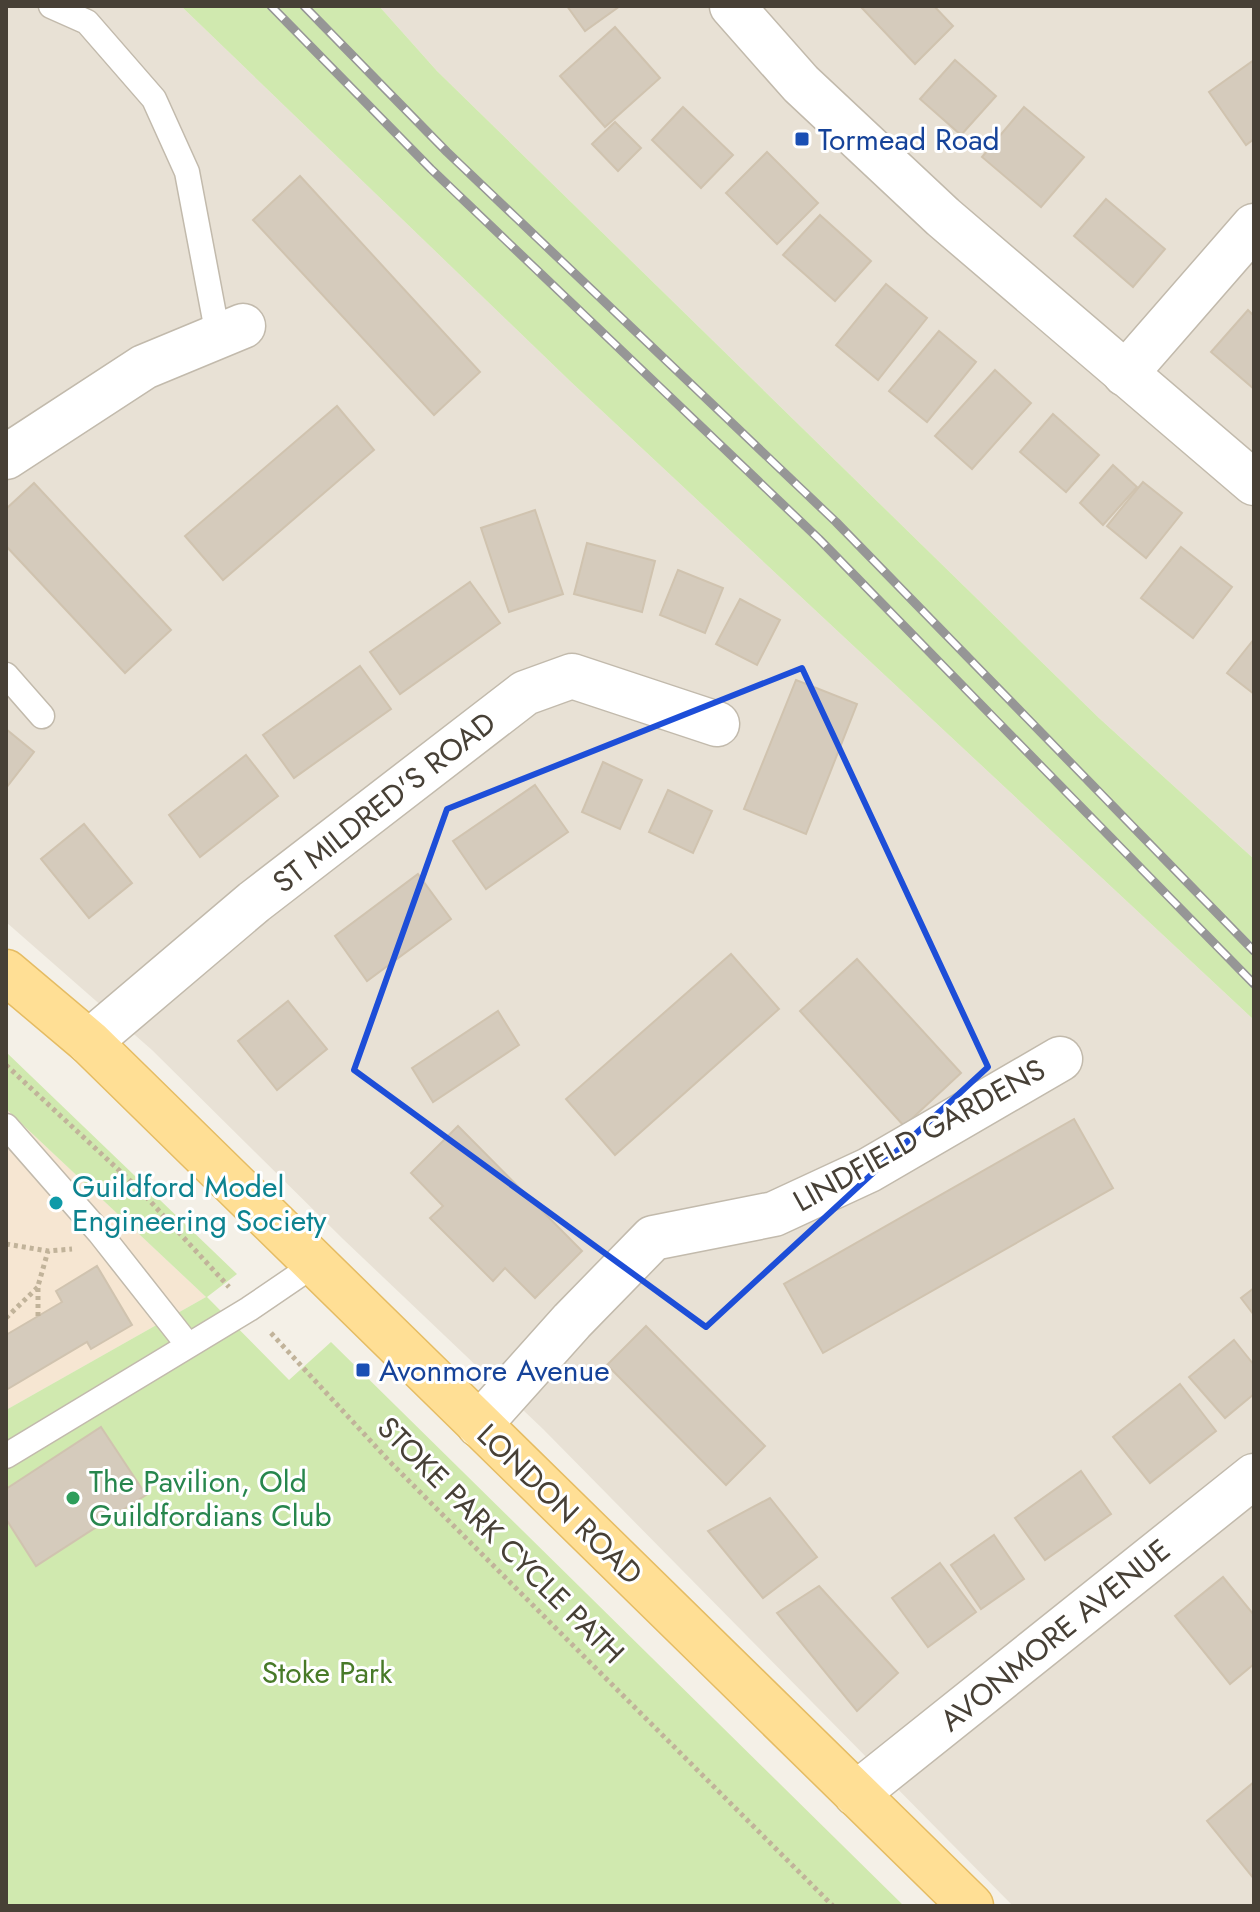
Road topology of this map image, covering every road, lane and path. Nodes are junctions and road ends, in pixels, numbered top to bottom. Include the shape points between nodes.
1 (51, 6) edge
2 (732, 6) edge
3 (1254, 226) edge
4 (231, 331) joint
5 (1125, 374) junction
6 (6, 457) edge
7 (1254, 483) edge
8 (6, 675) edge
9 (42, 716) dead end
10 (717, 724) dead end
11 (6, 972) edge
12 (89, 1042) junction
13 (1060, 1059) dead end
14 (6, 1065) edge
15 (6, 1126) edge
16 (6, 1244) edge
17 (315, 1264) junction
18 (38, 1286) junction
19 (249, 1309) junction
20 (38, 1316) dead end
21 (6, 1318) edge
22 (188, 1345) junction
23 (479, 1425) junction
24 (6, 1456) edge
25 (1254, 1476) edge
26 (856, 1794) junction
27 (833, 1906) edge
28 (971, 1906) edge

1 - 4 lane via 87,22 154,99 187,172
2 - 5 street via 812,95
3 - 5 street
4 - 6 street via 144,367
5 - 7 street
8 - 9 lane
10 - 12 street, ST MILDRED'S ROAD via 572,676 525,693 254,902
11 - 12 main road, LONDON ROAD
12 - 17 main road, LONDON ROAD
13 - 23 street, LINDFIELD GARDENS via 869,1170 774,1214 653,1238
14 - 19 path, STOKE PARK CYCLE PATH via 138,1188
15 - 22 lane
16 - 18 path via 48,1251
17 - 19 lane
17 - 23 main road, LONDON ROAD
18 - 20 path
18 - 21 path
19 - 22 lane
19 - 27 path, STOKE PARK CYCLE PATH via 390,1462
22 - 24 lane
23 - 26 main road, LONDON ROAD
25 - 26 street, AVONMORE AVENUE
26 - 28 main road, LONDON ROAD

